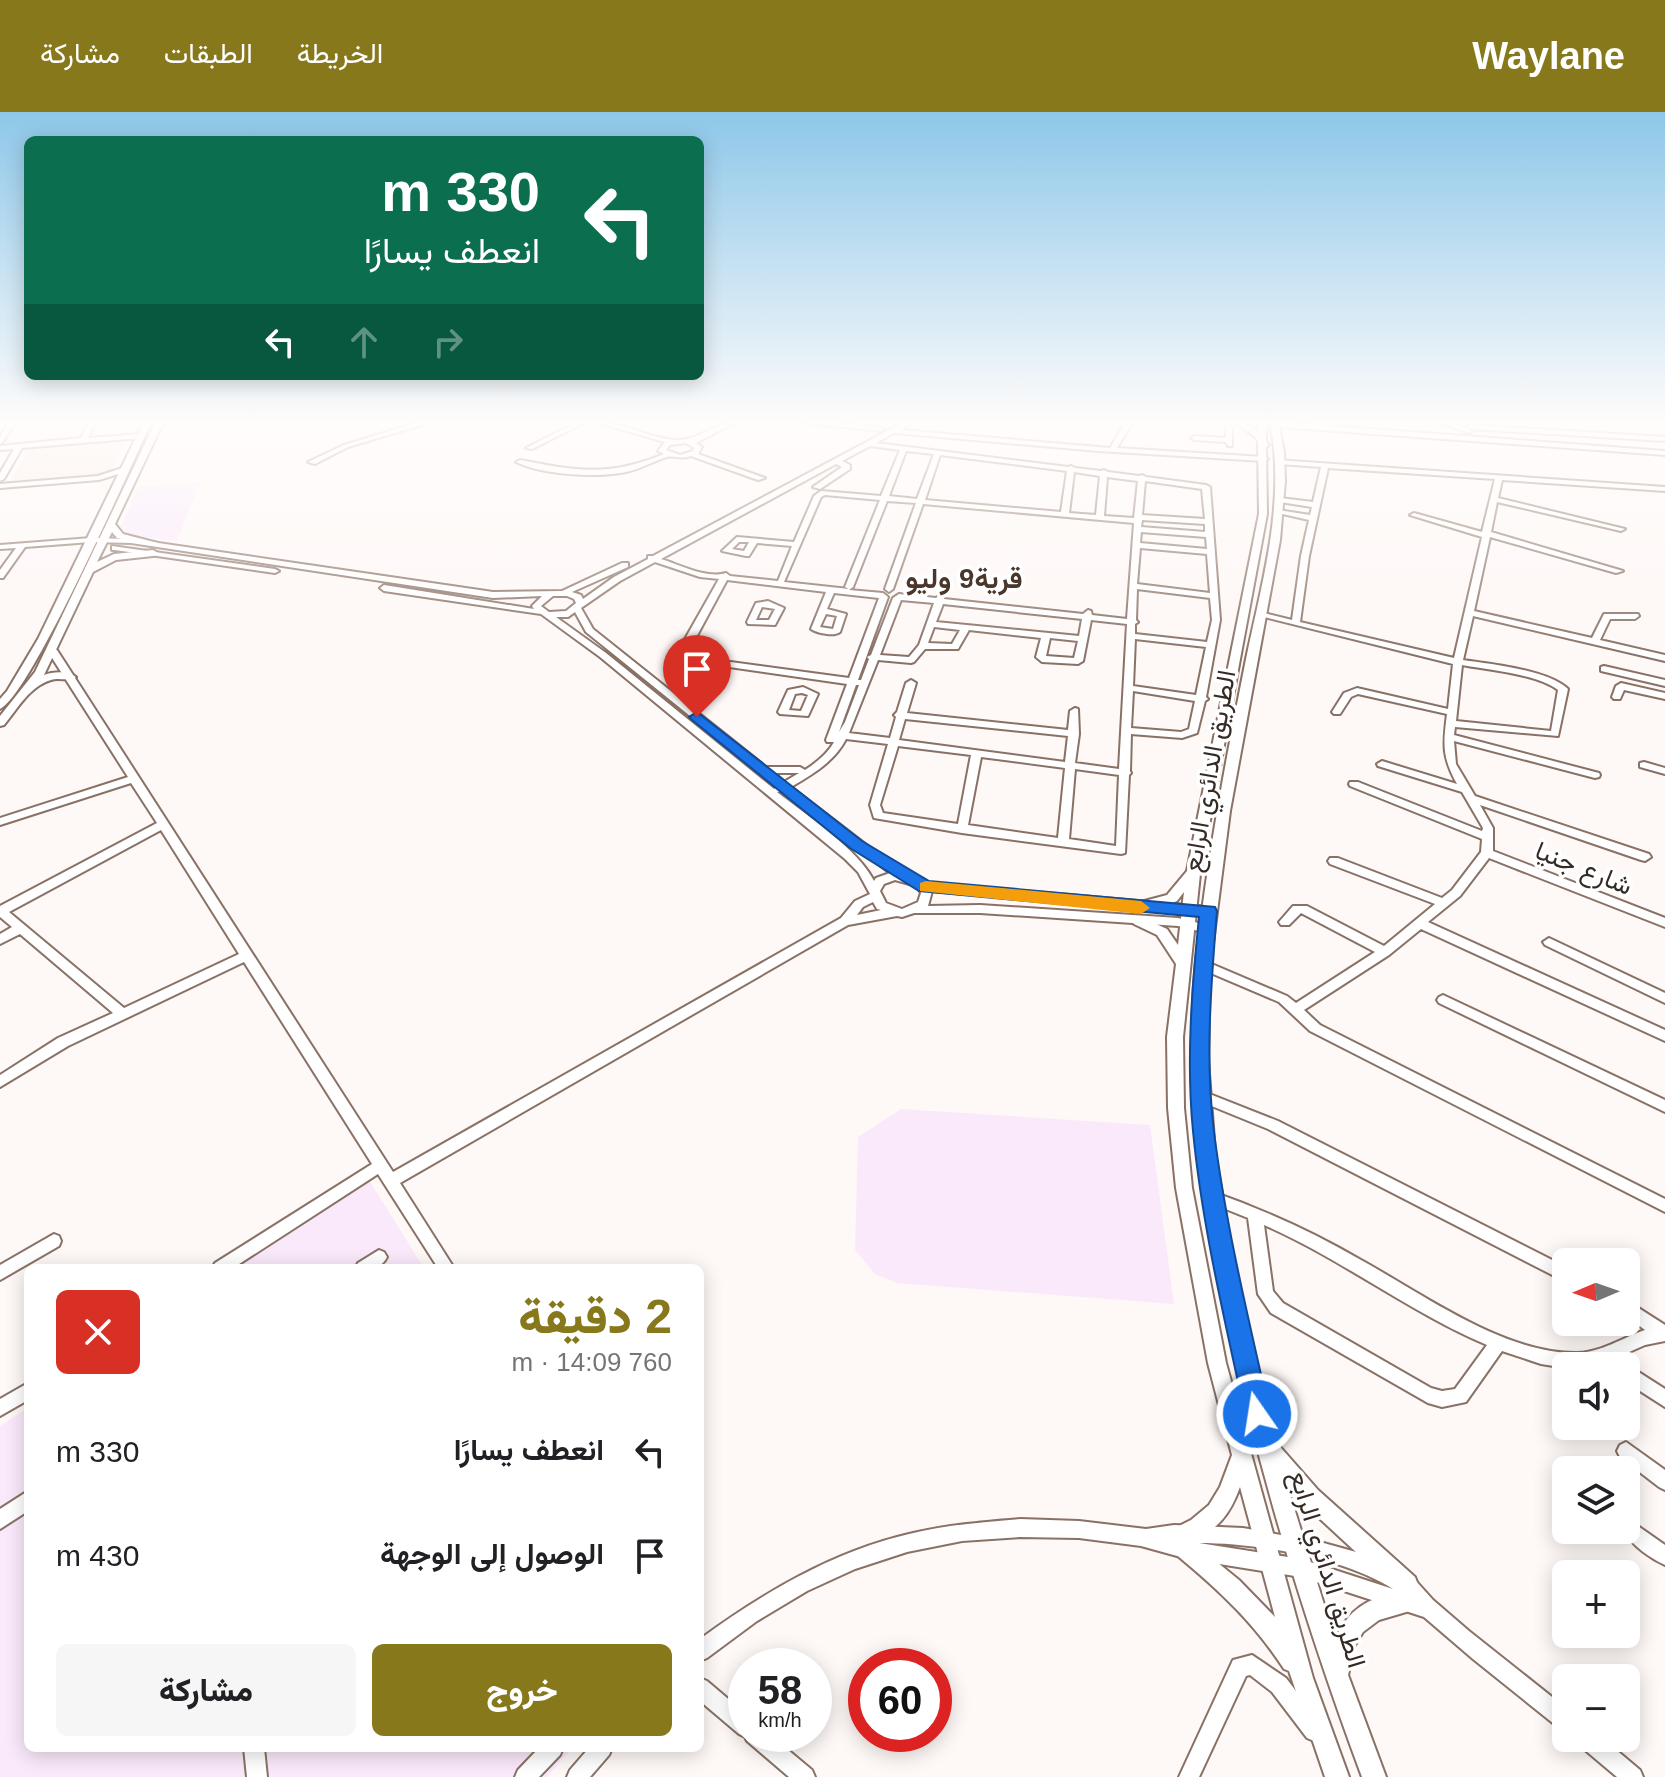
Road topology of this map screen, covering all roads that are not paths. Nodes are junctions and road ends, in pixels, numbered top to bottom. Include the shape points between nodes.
1 (112, 501) edge
2 (122, 501) edge
3 (750, 501) edge
4 (763, 501) edge
5 (816, 501) edge
6 (884, 501) edge
7 (923, 501) joint
8 (1067, 501) edge
9 (1101, 501) edge
10 (1140, 501) edge
11 (1208, 501) edge
12 (1265, 501) edge
13 (1278, 501) edge
14 (1316, 501) edge
15 (1494, 501) edge
16 (1501, 501) edge
17 (1315, 505) junction
18 (1279, 506) junction
19 (1065, 514) junction
20 (1414, 515) dead end
21 (1100, 517) junction
22 (1313, 518) junction
23 (1138, 522) junction
24 (1210, 522) junction
25 (111, 525) junction
26 (1621, 529) dead end
27 (1486, 534) junction
28 (3, 535) dead end
29 (1210, 535) junction
30 (754, 541) dead end
31 (96, 543) junction
32 (795, 544) junction
33 (1135, 545) junction
34 (22, 546) junction
35 (4, 547) edge
36 (153, 548) junction
37 (1211, 552) junction
38 (658, 553) junction
39 (672, 564) junction
40 (636, 568) junction
41 (1619, 571) dead end
42 (87, 573) junction
43 (0, 576) edge
44 (725, 576) junction
45 (781, 582) junction
46 (1133, 586) junction
47 (849, 587) junction
48 (831, 590) junction
49 (561, 593) junction
50 (892, 594) junction
51 (549, 595) junction
52 (1212, 596) junction
53 (940, 599) junction
54 (768, 604) dead end
55 (580, 606) junction
56 (823, 611) dead end
57 (1470, 613) junction
58 (543, 614) junction
59 (1088, 615) junction
60 (1260, 615) junction
61 (1635, 616) dead end
62 (1134, 619) junction
63 (1296, 622) junction
64 (931, 624) junction
65 (966, 627) junction
66 (1046, 635) junction
67 (1133, 636) junction
68 (1083, 639) junction
69 (1595, 642) junction
70 (1212, 645) junction
71 (923, 646) junction
72 (52, 650) junction
73 (872, 657) junction
74 (1665, 658) edge
75 (1458, 662) junction
76 (1604, 669) dead end
77 (809, 676) junction
78 (71, 677) junction
79 (858, 682) junction
80 (34, 683) junction
81 (911, 683) dead end
82 (1665, 683) edge
83 (1130, 688) junction
84 (803, 690) dead end
85 (1665, 696) edge
86 (1617, 697) dead end
87 (1203, 699) junction
88 (0, 706) edge
89 (1075, 711) dead end
90 (1337, 712) dead end
91 (899, 715) junction
92 (1452, 719) junction
93 (0, 723) edge
94 (1128, 731) junction
95 (1074, 734) junction
96 (839, 735) junction
97 (1449, 737) junction
98 (893, 743) junction
99 (976, 754) junction
100 (1382, 764) dead end
101 (1071, 765) junction
102 (1644, 765) dead end
103 (762, 770) junction
104 (1665, 771) edge
105 (803, 772) junction
106 (1126, 773) junction
107 (1595, 775) dead end
108 (132, 779) junction
109 (1354, 784) dead end
110 (781, 785) junction
111 (768, 792) junction
112 (1470, 795) junction
113 (803, 802) junction
114 (0, 822) edge
115 (163, 824) junction
116 (962, 829) junction
117 (1489, 838) junction
118 (1063, 841) junction
119 (1487, 853) junction
120 (1645, 857) dead end
121 (1334, 861) dead end
122 (1193, 874) junction
123 (902, 876) junction
124 (925, 887) junction
125 (874, 894) junction
126 (1444, 903) junction
127 (917, 910) junction
128 (0, 911) edge
129 (1209, 911) junction
130 (895, 912) junction
131 (1138, 914) junction
132 (1189, 917) junction
133 (845, 921) junction
134 (1285, 922) dead end
135 (1419, 923) junction
136 (1665, 923) edge
137 (20, 928) junction
138 (1207, 929) junction
139 (0, 940) edge
140 (1549, 942) dead end
141 (1385, 952) junction
142 (246, 956) junction
143 (1182, 962) junction
144 (1203, 965) junction
145 (1665, 998) edge
146 (1443, 1000) dead end
147 (1296, 1009) junction
148 (122, 1013) junction
149 (1665, 1036) edge
150 (0, 1082) edge
151 (1202, 1096) junction
152 (1665, 1106) edge
153 (380, 1166) junction
154 (390, 1181) junction
155 (1213, 1198) junction
156 (1665, 1206) edge
157 (1255, 1213) junction
158 (54, 1241) dead end
159 (379, 1257) dead end
160 (226, 1264) edge
161 (369, 1264) edge
162 (443, 1264) edge
163 (1552, 1268) edge
164 (0, 1273) edge
165 (1640, 1317) edge
166 (1664, 1333) edge
167 (1499, 1342) junction
168 (1626, 1352) edge
169 (1552, 1357) edge
170 (1640, 1382) edge
171 (24, 1393) edge
172 (1665, 1399) edge
173 (0, 1408) edge
174 (1264, 1444) junction
175 (1626, 1451) dead end
176 (1241, 1456) junction
177 (1665, 1481) edge
178 (24, 1503) edge
179 (0, 1520) edge
180 (1640, 1537) edge
181 (1186, 1542) junction
182 (1264, 1542) junction
183 (1291, 1543) junction
184 (1665, 1556) edge
185 (1270, 1564) junction
186 (1298, 1568) junction
187 (1406, 1594) junction
188 (704, 1648) edge
189 (1336, 1677) junction
190 (1302, 1678) junction
191 (704, 1691) edge
192 (1552, 1710) edge
193 (728, 1712) edge
194 (254, 1752) edge
195 (549, 1752) edge
196 (599, 1752) edge
197 (775, 1752) edge
198 (1328, 1752) junction
199 (1603, 1752) edge
200 (257, 1777) edge
201 (525, 1777) edge
202 (577, 1777) edge
203 (805, 1777) edge
204 (1189, 1777) edge
205 (1337, 1777) edge
206 (1374, 1777) edge
207 (1633, 1777) edge

1 - 31 main road
2 - 25 main road
3 - 38 street
4 - 38 street
5 - 32 street
6 - 47 street
7 - 19 street
7 - 50 street
8 - 19 street
9 - 21 street
10 - 23 street
11 - 24 street
12 - 122 main road, الطريق الدائري الرابع
13 - 18 main road, الطريق الدائري الرابع
14 - 17 street
15 - 27 street
16 - 26 street
17 - 18 street
17 - 22 street
18 - 22 street
18 - 60 main road, الطريق الدائري الرابع
19 - 21 street
20 - 27 street
21 - 23 street
22 - 63 street
23 - 24 street
23 - 29 street
23 - 33 street
24 - 29 street
25 - 31 main road
25 - 36 main road via 120,536
27 - 41 street
27 - 57 street
28 - 35 street
29 - 37 street
30 - 32 street
31 - 34 street
31 - 36 street
31 - 42 main road
31 - 88 main road
32 - 45 street
33 - 37 street
33 - 46 street
34 - 35 street
34 - 43 street
36 - 42 main road via 114,557
36 - 51 street via 479,593
36 - 58 street
37 - 52 street
38 - 39 street
38 - 39 street
38 - 40 street
38 - 49 street
39 - 40 street
39 - 44 street
40 - 55 street
42 - 72 main road
44 - 45 street
44 - 77 street via 681,657
45 - 47 street
45 - 48 street
45 - 54 street
46 - 52 street
46 - 62 street
47 - 50 street
48 - 50 street
48 - 56 street
49 - 51 street
49 - 55 street via 574,595
50 - 53 street
50 - 73 street
50 - 79 street
51 - 58 street via 537,603
52 - 70 street
53 - 59 street
53 - 64 street
55 - 58 street via 561,616
55 - 103 street via 589,630
57 - 69 street
57 - 75 street
58 - 111 street via 603,655
59 - 62 street
59 - 68 street
60 - 63 street
60 - 129 main road, الطريق الدائري الرابع
61 - 69 street via 1607,616
62 - 67 street
63 - 75 street
64 - 65 street
64 - 71 street
65 - 66 street
65 - 71 street via 952,648
66 - 68 street
66 - 68 street via 1041,657 1045,660 1078,661
67 - 70 street
67 - 83 street
69 - 74 street
70 - 87 street
71 - 73 street via 909,660
72 - 78 street
72 - 80 main road
73 - 79 street
75 - 92 street
75 - 92 street via 1539,678 1563,689 1555,734
76 - 82 street
77 - 79 street
77 - 84 street
78 - 80 main road via 53,675
78 - 108 street
79 - 96 street
80 - 93 main road
81 - 91 street
83 - 87 street
83 - 94 street
85 - 86 street via 1621,686
87 - 94 street via 1190,734
89 - 95 street
90 - 92 street via 1347,695 1365,691
91 - 95 street
91 - 98 street
92 - 97 street
94 - 106 street
95 - 101 street
96 - 98 street
96 - 105 street via 827,759
97 - 107 street
97 - 112 street via 1451,764
98 - 99 street
98 - 116 street via 875,805 878,816
99 - 101 street
99 - 116 street
100 - 112 street
101 - 106 street
101 - 118 street
102 - 104 street
103 - 105 street
103 - 110 street
105 - 110 street
105 - 113 street
106 - 118 street via 1121,850
108 - 114 street
108 - 115 street
109 - 117 street
110 - 111 street
110 - 113 street
111 - 125 street via 849,856 863,870
112 - 117 street
112 - 120 street
113 - 123 street
115 - 128 street
115 - 142 street
116 - 118 street
117 - 119 street
119 - 126 street
119 - 136 street, شارع جنيا
121 - 126 street
122 - 131 main road via 1172,898
122 - 132 main road, الطريق الدائري الرابع
123 - 124 street
123 - 125 street via 880,881
124 - 127 street via 927,899
124 - 131 street
125 - 130 street via 881,906
125 - 133 street
126 - 135 street
127 - 130 street
127 - 131 street
128 - 137 street
129 - 132 street
129 - 138 main road, الطريق الدائري الرابع
130 - 133 street
131 - 132 street
131 - 143 main road via 1162,932
132 - 138 street
132 - 143 main road, الطريق الدائري الرابع
133 - 154 street
134 - 141 street via 1303,909
135 - 141 street
135 - 149 street
137 - 139 street
137 - 148 street
138 - 144 main road, الطريق الدائري الرابع
140 - 145 street
141 - 147 street
142 - 148 street
142 - 153 street
143 - 176 main road, الطريق الدائري الرابع via 1175,1037 1184,1188 1217,1363
144 - 147 street via 1254,984
144 - 151 main road, الطريق الدائري الرابع
146 - 152 street
147 - 156 street via 1328,1035
148 - 150 street
151 - 155 main road, الطريق الدائري الرابع
151 - 163 street via 1273,1125
153 - 154 street
153 - 160 street
154 - 162 street
155 - 157 street
155 - 174 main road, الطريق الدائري الرابع
157 - 167 street
157 - 167 street via 1266,1294 1277,1308 1428,1395 1460,1396
158 - 164 street
159 - 161 street
165 - 166 street
166 - 168 street via 1652,1334
167 - 169 street
170 - 172 street
171 - 173 street
174 - 183 main road, الطريق الدائري الرابع
174 - 187 main road
175 - 177 street
176 - 181 main road via 1224,1504
176 - 182 main road, الطريق الدائري الرابع
178 - 179 street
180 - 184 street
181 - 182 street
181 - 185 street
181 - 188 street via 1009,1528 920,1540 838,1564 797,1583
181 - 190 main road via 1263,1617
182 - 183 street
182 - 185 main road, الطريق الدائري الرابع
183 - 186 main road, الطريق الدائري الرابع
183 - 187 street via 1343,1558
185 - 186 street
185 - 190 main road, الطريق الدائري الرابع
186 - 187 street
186 - 189 main road, الطريق الدائري الرابع
187 - 189 main road via 1354,1622
187 - 192 street
189 - 206 main road, الطريق الدائري الرابع
190 - 198 main road, الطريق الدائري الرابع
191 - 193 street
194 - 200 street
195 - 201 street
196 - 202 street
197 - 203 street
198 - 204 street via 1279,1685 1264,1672 1245,1666 1235,1674
198 - 205 main road, الطريق الدائري الرابع
199 - 207 street

